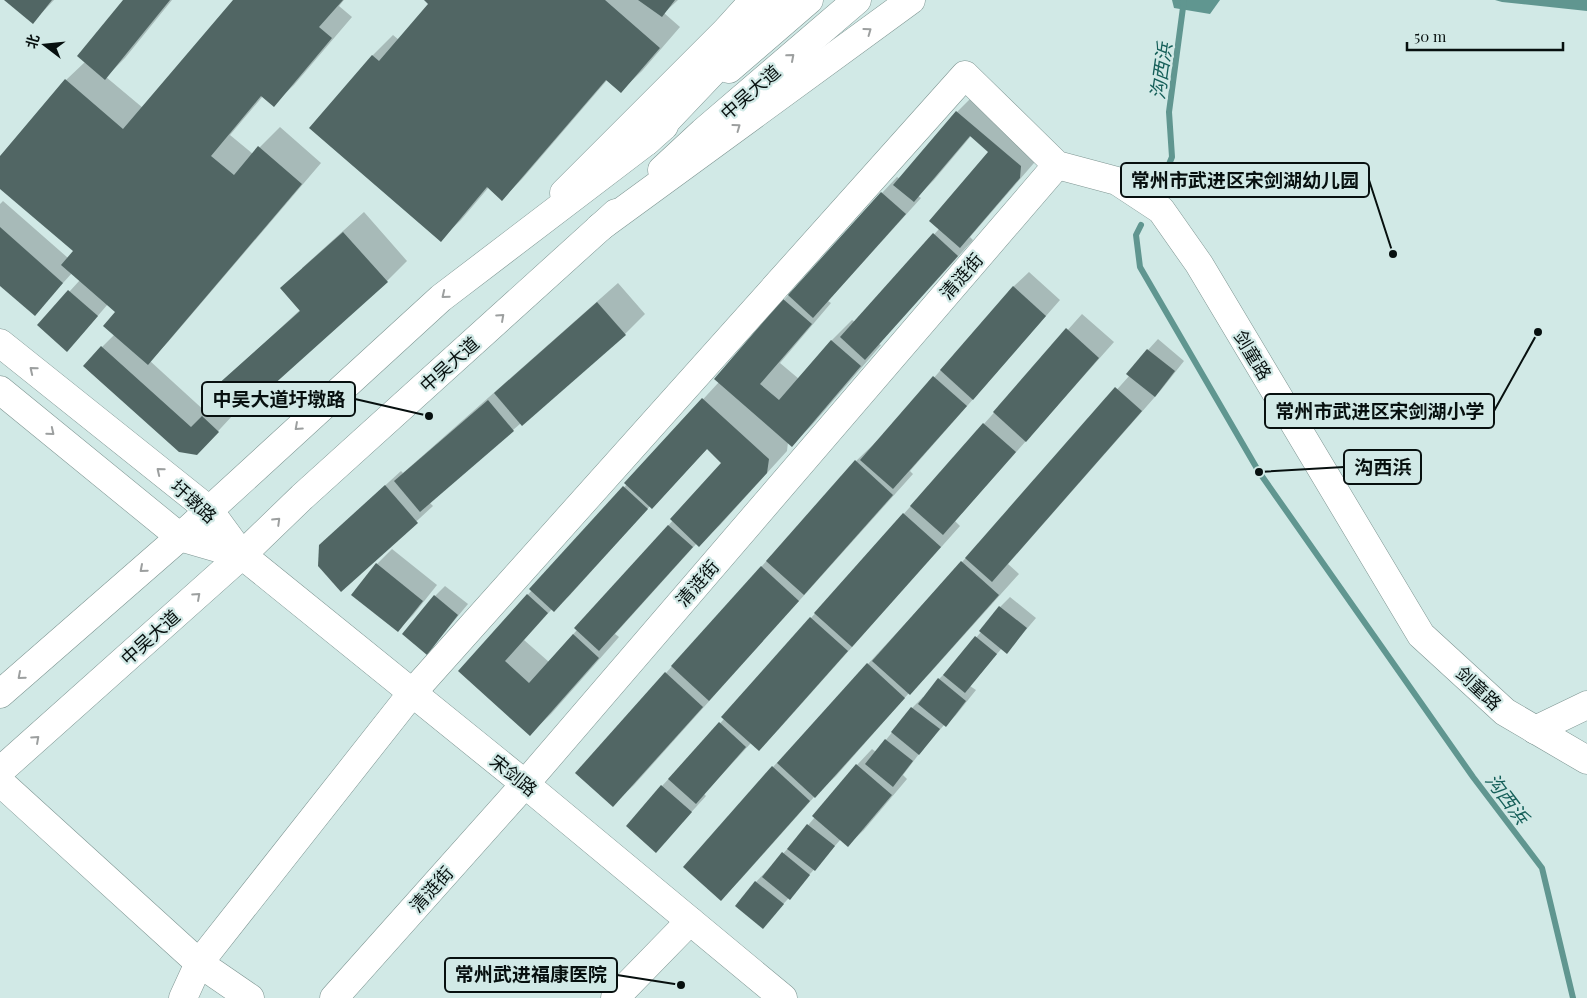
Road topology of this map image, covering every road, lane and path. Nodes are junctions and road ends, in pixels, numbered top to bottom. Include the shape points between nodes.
1 (754, 0) edge
2 (781, 0) edge
3 (809, 0) edge
4 (857, 0) edge
5 (911, 0) edge
6 (647, 141) junction
7 (1057, 165) junction
8 (599, 228) junction
9 (520, 237) junction
10 (0, 343) edge
11 (0, 390) edge
12 (209, 510) junction
13 (180, 537) junction
14 (242, 555) junction
15 (412, 693) junction
16 (0, 694) edge
17 (1587, 705) edge
18 (1535, 730) junction
19 (1587, 760) edge
20 (0, 771) edge
21 (0, 782) edge
22 (525, 784) junction
23 (690, 921) junction
24 (200, 963) junction
25 (183, 998) edge
26 (250, 998) edge
27 (334, 998) edge
28 (616, 998) edge
29 (783, 998) edge

1 - 9 main road
2 - 6 main road
3 - 6 main road, 中吴大道
8 -> 4 main road, 中吴大道 via 703,132
8 -> 5 main road
6 - 9 main road, 中吴大道
7 - 15 main road, 剑童路 via 965,74
7 - 18 main road, 剑童路 via 1117,181 1161,210 1199,264 1421,635 1505,712
7 - 22 main road, 清涟街
14 -> 8 main road, 中吴大道
9 -> 12 main road, 中吴大道 via 441,298
12 -> 10 main road, 圩墩路
11 -> 13 main road, 圩墩路
12 - 13 main road, 中吴大道
12 - 14 main road, 圩墩路
13 - 14 main road, 圩墩路
13 -> 16 main road, 中吴大道
14 - 15 main road, 宋剑路
20 -> 14 main road, 中吴大道
15 - 22 main road, 宋剑路
15 - 24 main road
17 - 18 main road
18 - 19 main road, 剑童路
21 - 24 main road
22 - 23 main road, 宋剑路
22 - 27 main road, 清涟街
23 - 28 main road
23 - 29 main road, 宋剑路
24 - 25 main road
24 - 26 main road

